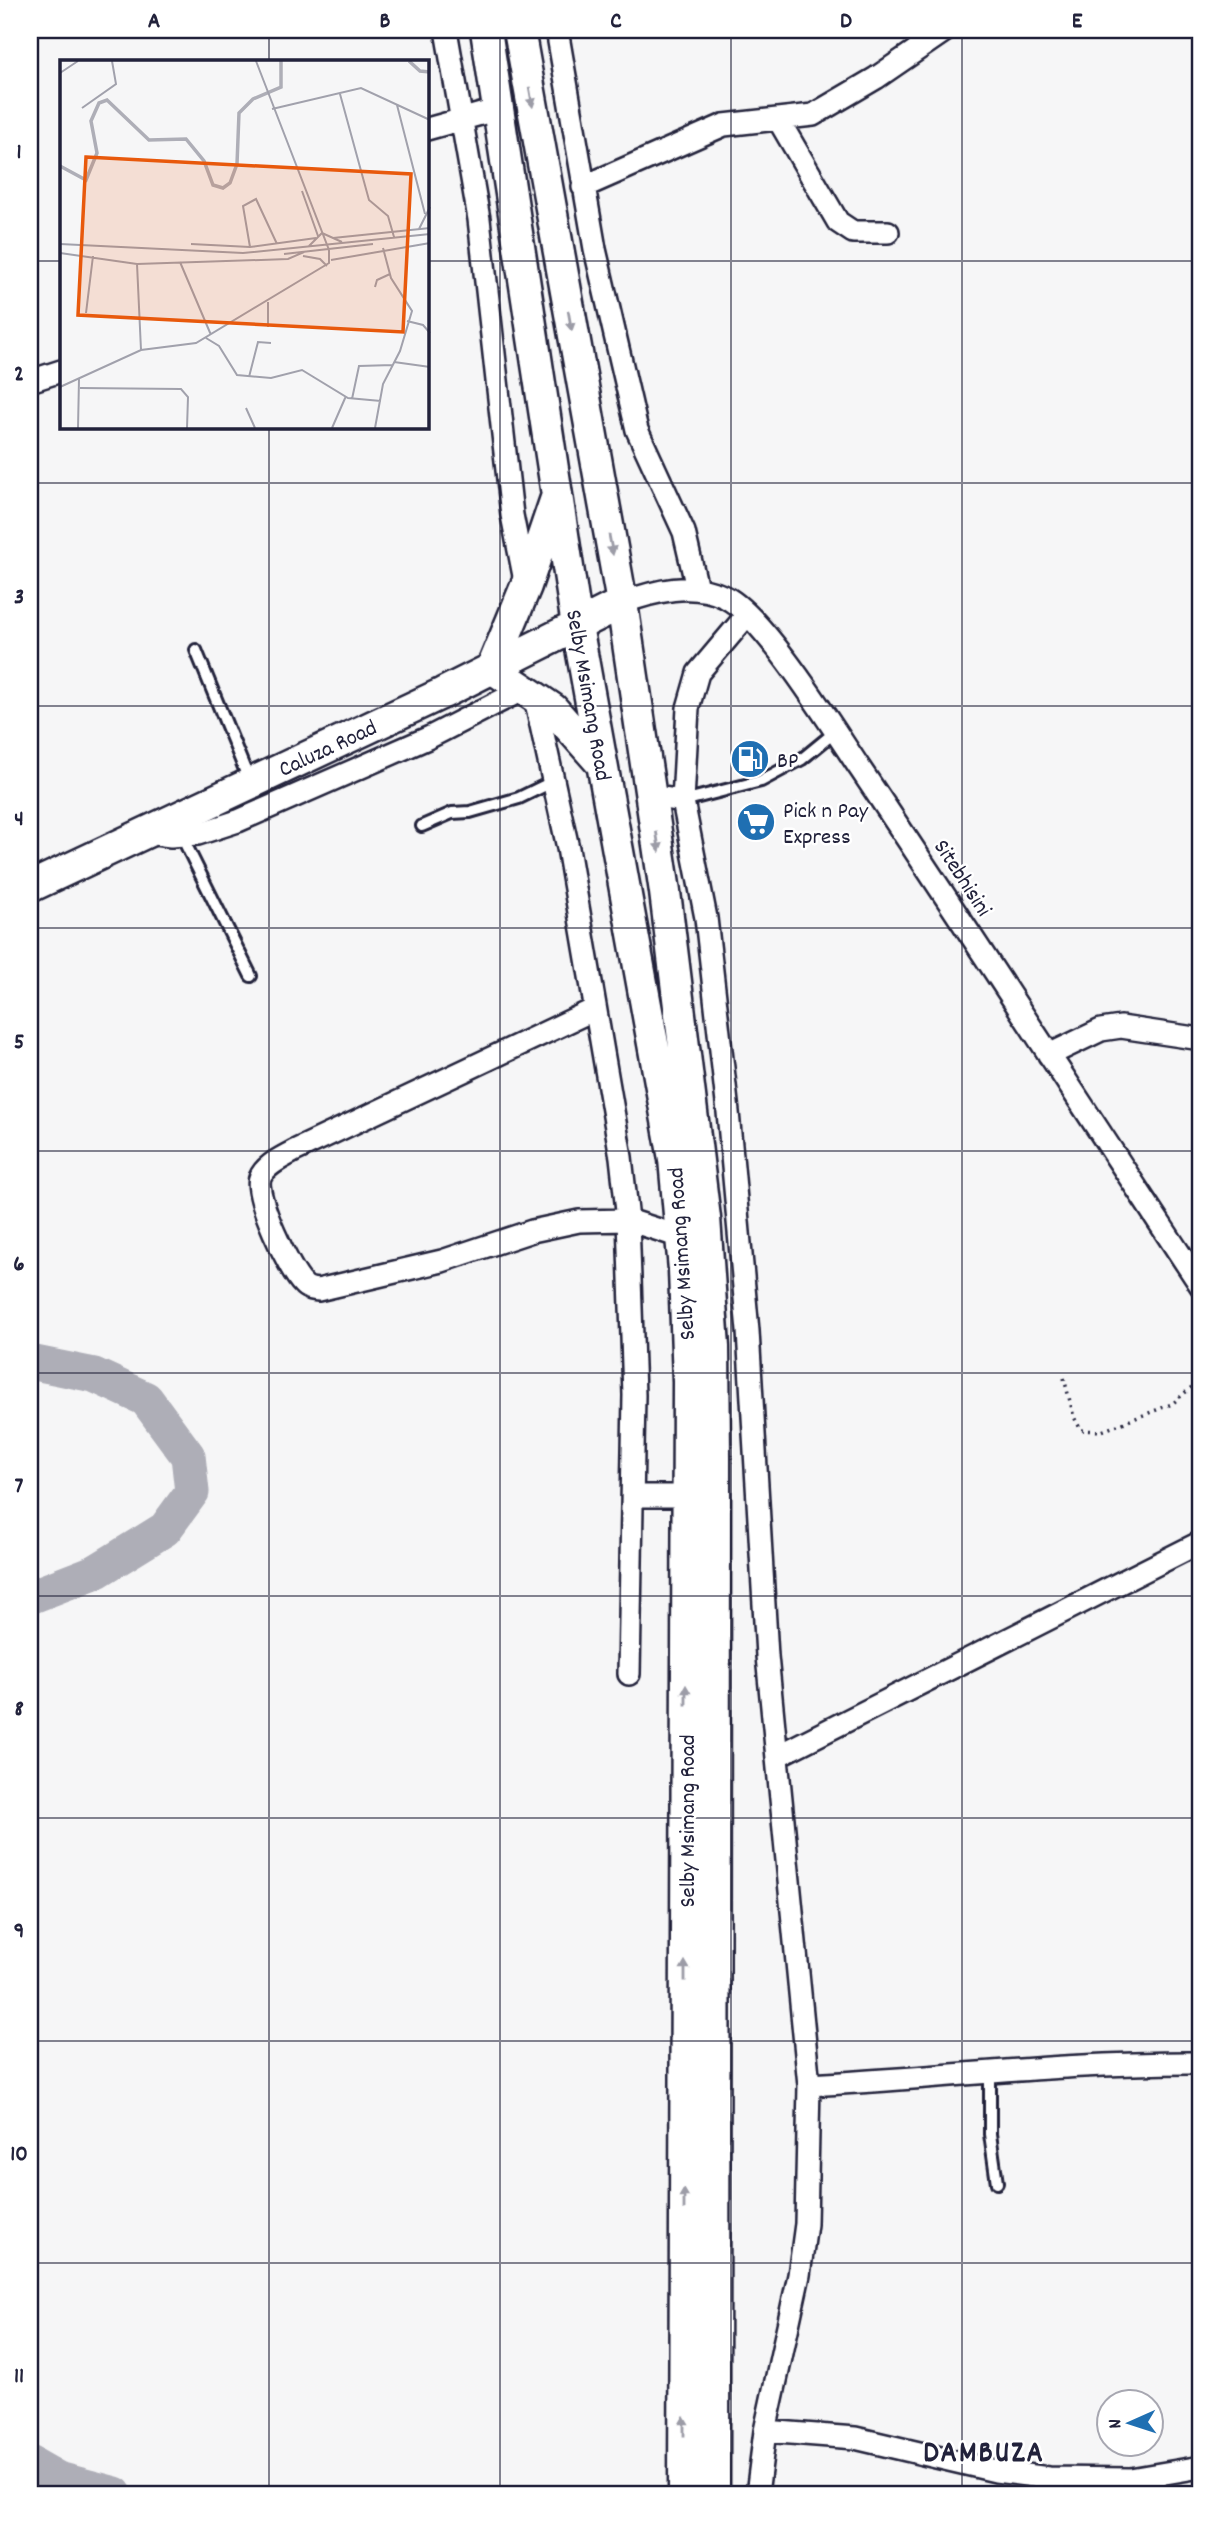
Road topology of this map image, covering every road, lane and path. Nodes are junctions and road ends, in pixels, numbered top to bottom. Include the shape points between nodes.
1 (446, 30) edge
2 (486, 30) edge
3 (519, 30) edge
4 (557, 30) edge
5 (946, 30) edge
6 (499, 109) junction
7 (462, 120) junction
8 (778, 120) junction
9 (429, 128) edge
10 (583, 187) junction
11 (888, 232) dead end
12 (60, 371) edge
13 (30, 381) edge
14 (557, 496) junction
15 (526, 586) junction
16 (697, 589) junction
17 (622, 603) junction
18 (747, 615) junction
19 (577, 626) junction
20 (196, 650) dead end
21 (492, 668) junction
22 (528, 694) junction
23 (835, 732) junction
24 (603, 767) junction
25 (554, 781) junction
26 (250, 783) junction
27 (651, 796) junction
28 (682, 801) junction
29 (422, 826) dead end
30 (145, 832) junction
31 (181, 835) junction
32 (30, 887) edge
33 (251, 976) dead end
34 (596, 1009) junction
35 (1201, 1039) edge
36 (1049, 1055) junction
37 (628, 1220) junction
38 (681, 1237) junction
39 (1201, 1286) edge
40 (1064, 1378) dead end
41 (1201, 1379) edge
42 (633, 1496) junction
43 (687, 1496) junction
44 (1201, 1542) edge
45 (629, 1674) dead end
46 (779, 1755) junction
47 (1201, 2063) edge
48 (990, 2072) junction
49 (809, 2085) junction
50 (997, 2183) dead end
51 (765, 2431) junction
52 (1201, 2467) edge
53 (684, 2494) edge
54 (714, 2494) edge
55 (757, 2494) edge

1 - 7 street
2 - 6 main road, Selby Msimang Road
3 -> 17 main road, Selby Msimang Road
4 - 10 street
5 - 8 street via 823,110
6 - 7 street
6 - 14 main road, Selby Msimang Road
7 - 9 street
7 - 15 street via 481,233 512,515
8 - 10 street via 724,125
8 - 11 street via 838,222 853,232
10 - 16 street via 637,430 684,532
12 - 13 street
14 - 15 main road
14 - 19 main road, Selby Msimang Road
15 - 21 main road
16 - 17 street, Sitebhisini via 673,589
16 - 18 street, Sitebhisini via 726,597
17 - 19 main road, Caluza Road
17 - 27 main road, Selby Msimang Road
18 - 23 street, Sitebhisini
18 - 28 street via 698,673 688,708
19 - 21 main road, Caluza Road
19 - 24 main road, Selby Msimang Road
20 - 26 lane
21 - 22 main road
21 - 26 main road, Caluza Road
22 - 24 main road via 553,709
22 - 25 street
22 - 31 street via 238,821
23 - 28 lane via 802,759 761,781
23 - 36 street, Sitebhisini
24 - 38 main road, Selby Msimang Road via 662,1084
25 - 29 lane via 520,797 452,813
25 - 34 street
26 - 30 main road, Caluza Road
27 - 28 street
27 -> 54 main road, Selby Msimang Road via 691,1088 714,1347
28 - 46 street via 706,918 728,1112 748,1331 767,1656
30 - 31 street
30 - 32 main road, Caluza Road
31 - 33 lane
34 - 37 street
34 - 37 street via 294,1151 260,1176 259,1194 302,1284 318,1290 442,1261 532,1231 579,1221
35 - 36 street via 1121,1027 1101,1030
36 - 39 street, Sitebhisini
37 - 38 street
37 - 42 street
38 - 43 main road, Selby Msimang Road
40 - 41 path via 1074,1417 1081,1430 1090,1432 1172,1404
42 - 43 street
42 - 45 street
53 -> 43 main road, Selby Msimang Road
44 - 46 street
46 - 49 street
47 - 48 street
48 - 49 street
48 - 50 lane via 990,2134
49 - 51 street via 806,2224
51 - 52 street via 855,2438 996,2471 1049,2478 1130,2480
51 - 55 street

